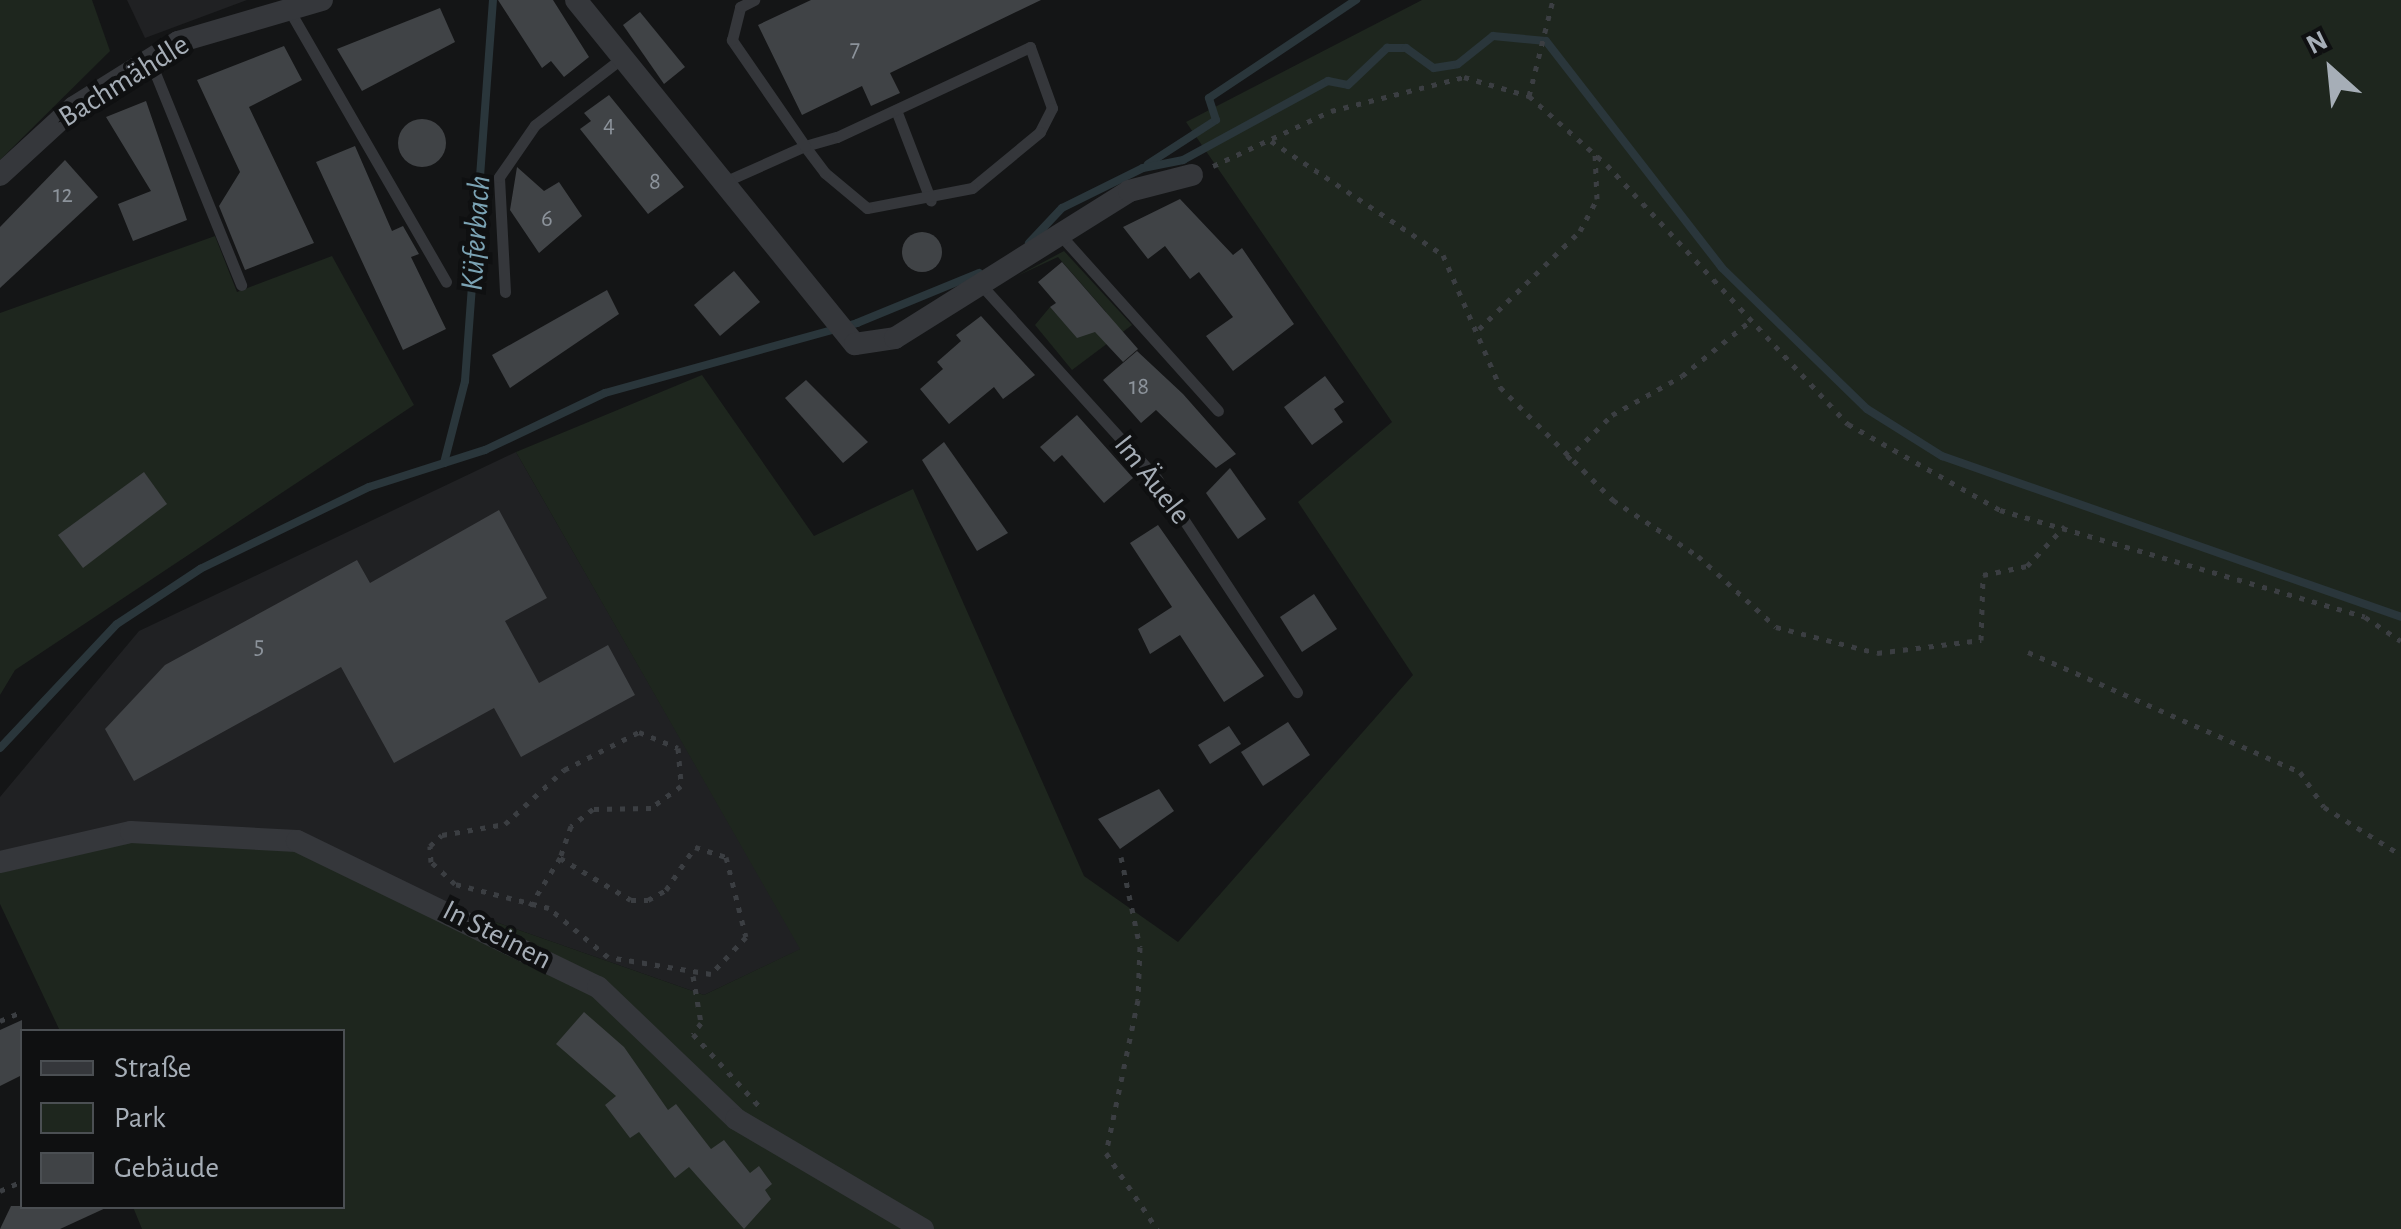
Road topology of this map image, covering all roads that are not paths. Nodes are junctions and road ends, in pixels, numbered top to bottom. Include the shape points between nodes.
1 (322, 0) edge
2 (576, 0) edge
3 (754, 0) edge
4 (288, 8) junction
5 (149, 58) junction
6 (622, 58) junction
7 (896, 110) junction
8 (805, 146) junction
9 (0, 175) edge
10 (1192, 175) road end
11 (724, 182) junction
12 (931, 201) junction
13 (1062, 238) junction
14 (446, 282) dead end
15 (240, 285) dead end
16 (983, 287) junction
17 (505, 292) dead end
18 (1218, 411) dead end
19 (1298, 692) dead end
20 (0, 862) edge
21 (923, 1229) edge

1 - 4 street, Bachmähdle
2 - 6 street
3 - 8 lane via 740,7 732,40
4 - 5 street, Bachmähdle
4 - 14 lane
5 - 9 street, Bachmähdle via 74,107
5 - 15 lane
6 - 11 street
6 - 17 lane via 535,126 499,176
7 - 8 lane
7 - 12 lane
7 - 12 lane via 1030,47 1050,88 1040,132 1007,164
8 - 11 lane
8 - 12 lane via 867,208
10 - 13 street via 1129,191
11 - 16 street via 849,338 872,346 895,338
13 - 16 street
13 - 18 lane
16 - 19 lane, Im Äuele via 1157,479
20 - 21 street, In Steinen via 131,832 297,842 598,987 703,1094

